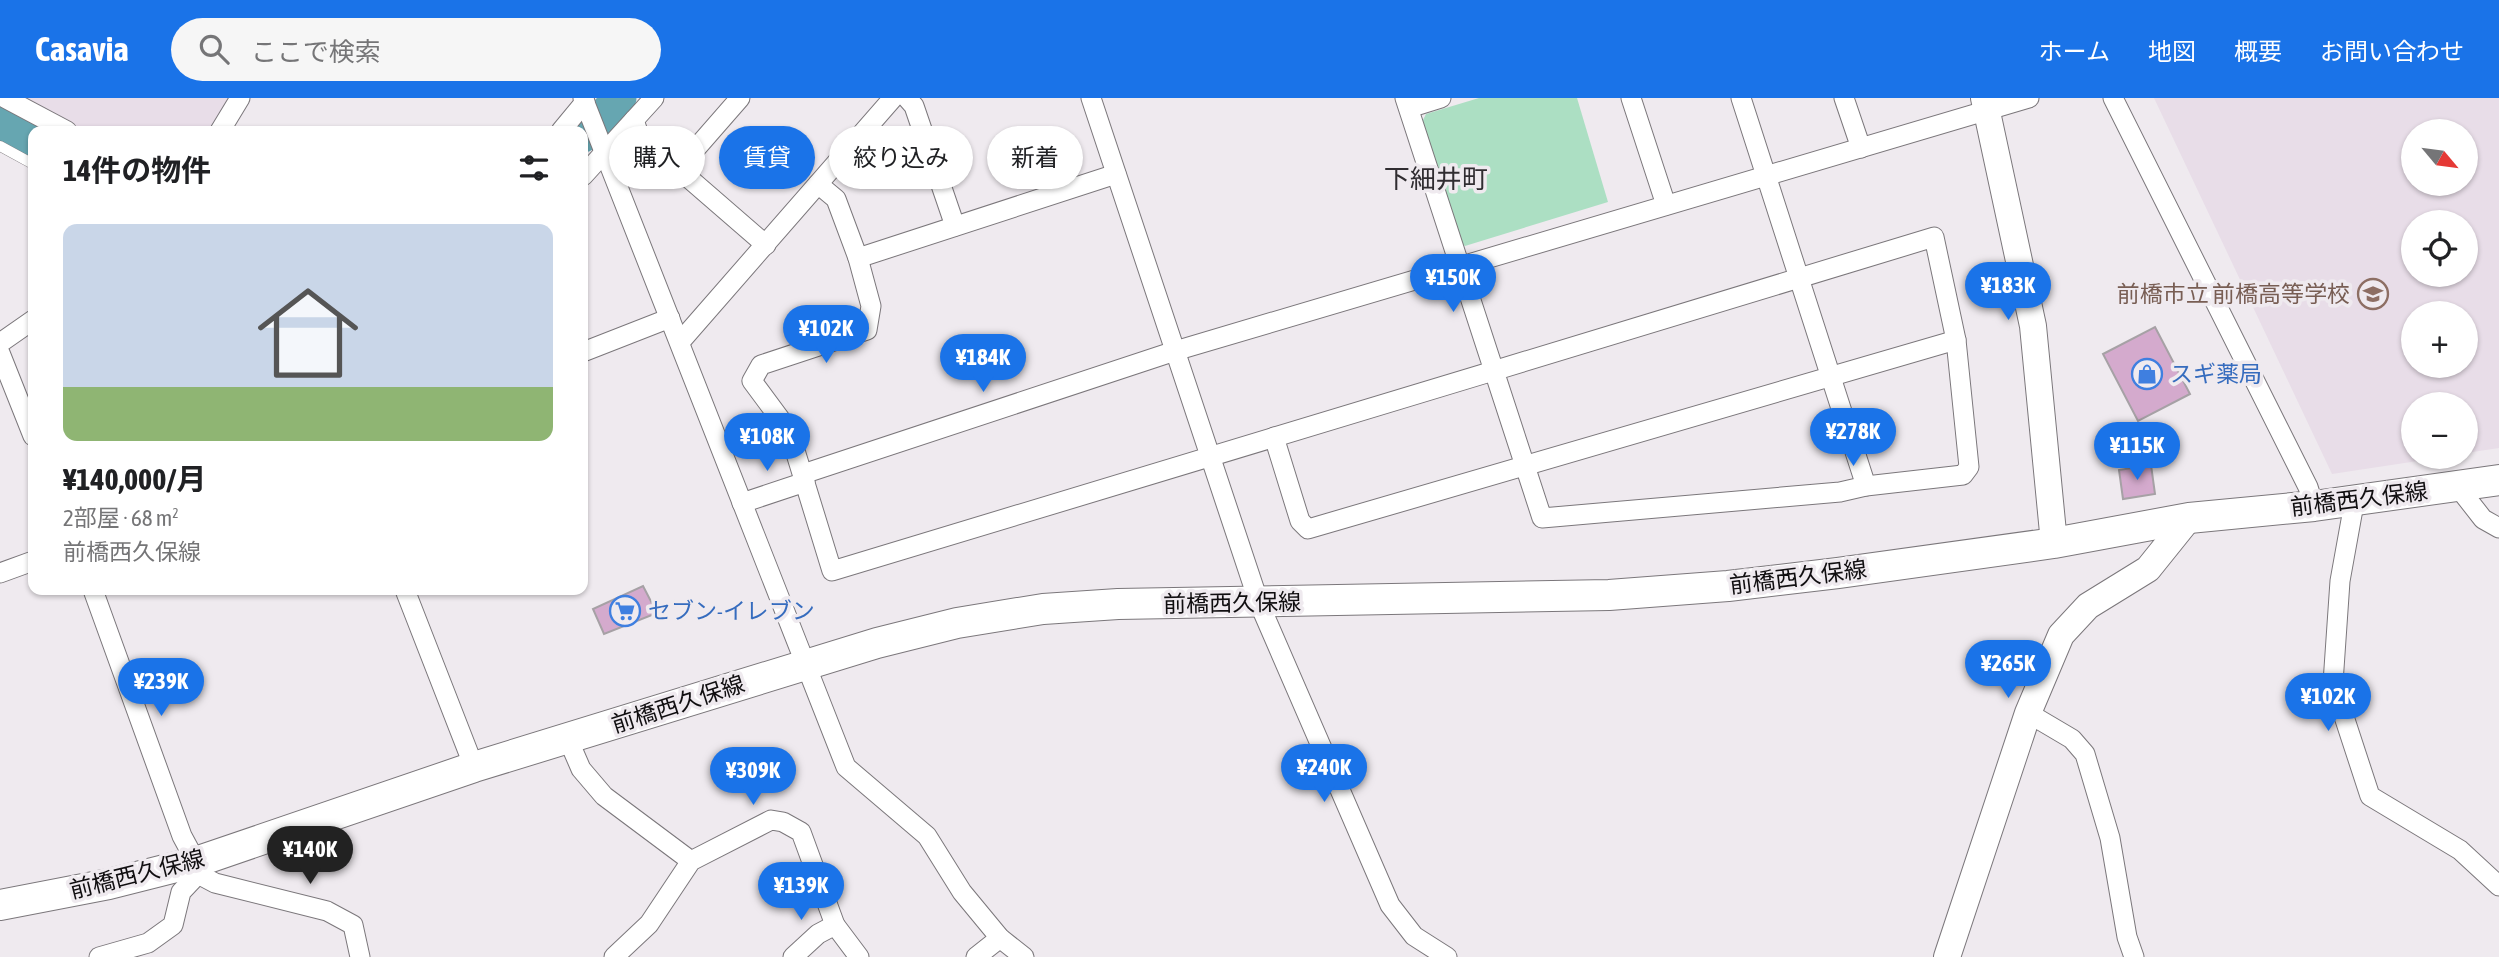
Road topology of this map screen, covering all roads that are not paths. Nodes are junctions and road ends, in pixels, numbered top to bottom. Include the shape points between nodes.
1 (5, 98) edge
2 (240, 98) edge
3 (654, 98) edge
4 (740, 98) edge
5 (893, 98) edge
6 (907, 98) edge
7 (1091, 98) edge
8 (1441, 98) edge
9 (1631, 98) edge
10 (1741, 98) edge
11 (1844, 98) edge
12 (2029, 98) edge
13 (2113, 98) edge
14 (585, 103) edge
15 (1407, 103) edge
16 (1985, 104) edge
17 (634, 120) junction
18 (58, 126) edge
19 (223, 126) edge
20 (565, 126) edge
21 (636, 126) edge
22 (705, 138) edge
23 (0, 146) edge
24 (1861, 148) junction
25 (603, 150) junction
26 (28, 161) edge
27 (588, 170) edge
28 (1116, 174) junction
29 (1766, 176) junction
30 (818, 184) junction
31 (701, 189) edge
32 (1666, 205) junction
33 (955, 226) junction
34 (766, 244) junction
35 (858, 258) junction
36 (1459, 267) junction
37 (1799, 278) junction
38 (670, 318) junction
39 (28, 323) edge
40 (1956, 340) junction
41 (680, 342) junction
42 (0, 343) edge
43 (588, 350) edge
44 (1175, 351) junction
45 (0, 354) edge
46 (1493, 371) junction
47 (1830, 377) junction
48 (28, 424) edge
49 (1274, 437) junction
50 (1210, 456) junction
51 (1525, 466) junction
52 (804, 478) junction
53 (2499, 480) edge
54 (1866, 486) junction
55 (2458, 487) junction
56 (2355, 498) junction
57 (742, 503) junction
58 (2314, 506) junction
59 (2189, 518) junction
60 (2499, 528) edge
61 (2053, 542) junction
62 (28, 563) edge
63 (0, 573) edge
64 (95, 595) edge
65 (407, 595) edge
66 (1259, 603) junction
67 (804, 664) junction
68 (2028, 713) junction
69 (568, 739) junction
70 (474, 767) junction
71 (691, 862) junction
72 (197, 868) junction
73 (2499, 886) edge
74 (0, 905) edge
75 (835, 926) junction
76 (1000, 938) junction
77 (99, 957) edge
78 (360, 957) edge
79 (614, 957) edge
80 (793, 957) edge
81 (859, 957) edge
82 (976, 957) edge
83 (1024, 957) edge
84 (1447, 957) edge
85 (1947, 957) edge
86 (2134, 957) edge

1 - 18 street
2 - 19 street
3 - 17 street
4 - 22 street
5 - 30 street
6 - 33 street via 914,106
7 - 28 street
8 - 15 street
9 - 32 street
10 - 29 street
11 - 24 street
12 - 16 street
13 - 58 street
14 - 20 street
14 - 25 street
15 - 36 street
16 - 24 street
16 - 61 street via 2033,326
17 - 21 street
17 - 25 street
23 - 26 lane
24 - 29 street
25 - 27 street
25 - 38 street
28 - 33 street
28 - 44 street
29 - 32 street
29 - 37 street
30 - 34 street
30 - 35 street via 836,199
31 - 34 street
32 - 36 street
33 - 35 street
34 - 41 street
35 - 52 street via 872,306 867,330 761,365 752,381 789,431
36 - 44 street
36 - 46 street
37 - 40 street via 1934,237
37 - 46 street
37 - 47 street
38 - 41 street
38 - 43 street
39 - 42 street
40 - 47 street
40 - 54 street via 1969,467 1963,475
41 - 57 street
44 - 50 street
44 - 52 street
45 - 48 street
46 - 49 street
46 - 51 street
47 - 51 street
47 - 54 street
49 - 50 street
49 - 51 street via 1300,522 1308,529
50 - 52 street via 832,571
50 - 66 street
51 - 54 street via 1542,518
52 - 57 street
53 - 55 main road, 前橋西久保線
55 - 56 main road, 前橋西久保線
55 - 60 street via 2483,519
56 - 58 main road, 前橋西久保線
56 - 73 street via 2340,581 2333,683 2370,796 2460,850
57 - 67 street
58 - 59 main road, 前橋西久保線
59 - 61 main road, 前橋西久保線
59 - 68 street via 2148,569 2088,606 2061,635
61 - 66 main road, 前橋西久保線 via 1728,586 1609,595
62 - 63 street
64 - 72 street
65 - 70 street
66 - 67 main road, 前橋西久保線 via 1118,604 1043,610 957,623
66 - 84 street via 1390,905 1414,936
67 - 69 main road, 前橋西久保線
67 - 76 street via 846,767 928,836 962,892
68 - 85 street
68 - 86 street via 2072,738 2085,754 2110,838
69 - 70 main road, 前橋西久保線
69 - 71 street via 581,769 604,796
70 - 72 main road, 前橋西久保線
71 - 75 street via 771,820 783,822 801,832
71 - 79 street via 649,924
72 - 74 main road, 前橋西久保線
72 - 77 street via 181,892 173,925 148,943
72 - 78 street via 215,883 327,911 353,925
75 - 80 street via 818,934
75 - 81 street
76 - 82 street
76 - 83 street

